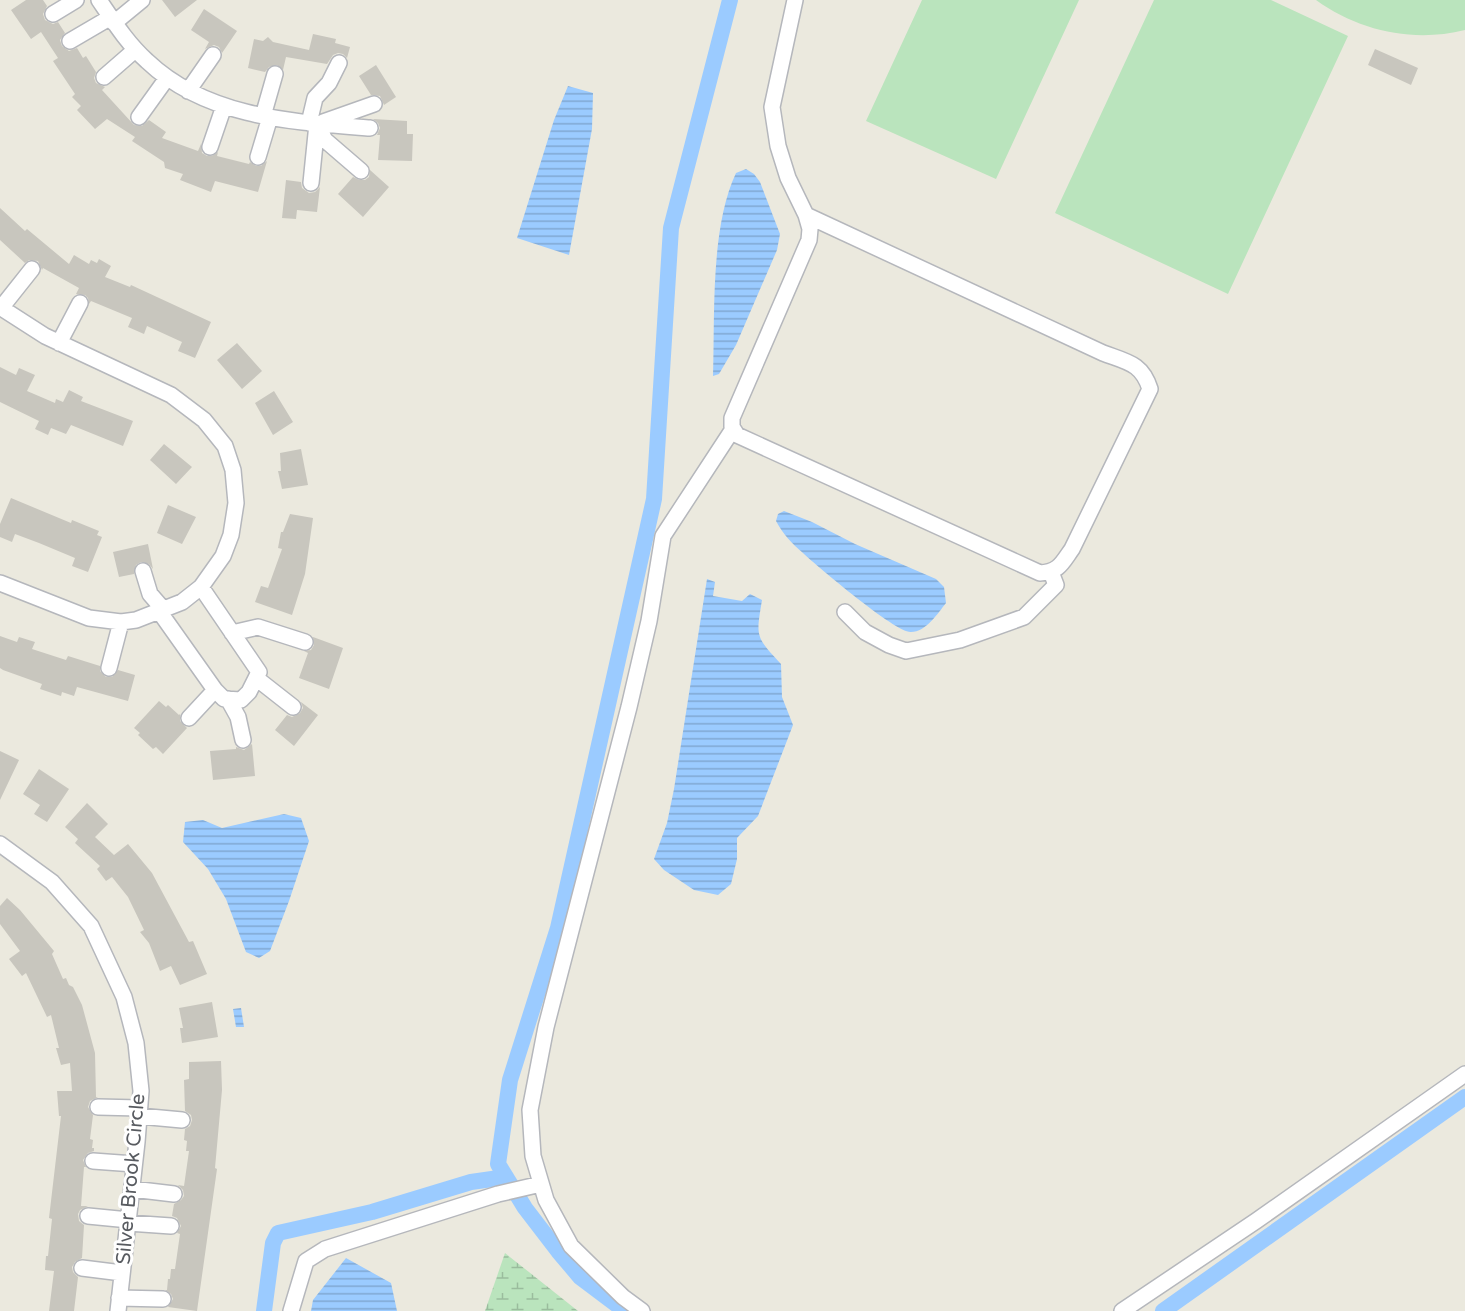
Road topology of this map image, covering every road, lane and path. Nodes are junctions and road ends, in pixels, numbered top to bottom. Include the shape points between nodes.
1 (76, 0) edge
2 (99, 0) edge
3 (142, 0) edge
4 (795, 0) edge
5 (52, 14) dead end
6 (112, 20) junction
7 (70, 41) dead end
8 (135, 50) junction
9 (213, 55) dead end
10 (339, 63) dead end
11 (275, 74) dead end
12 (104, 77) dead end
13 (167, 78) junction
14 (188, 91) junction
15 (374, 104) dead end
16 (224, 106) junction
17 (266, 116) junction
18 (139, 117) dead end
19 (313, 123) junction
20 (370, 128) dead end
21 (210, 147) dead end
22 (258, 158) dead end
23 (360, 171) dead end
24 (311, 183) dead end
25 (806, 215) junction
26 (32, 269) dead end
27 (80, 303) dead end
28 (0, 308) edge
29 (59, 343) junction
30 (733, 429) junction
31 (143, 572) dead end
32 (1051, 572) junction
33 (0, 583) edge
34 (201, 587) junction
35 (161, 610) junction
36 (845, 612) dead end
37 (121, 622) junction
38 (232, 633) junction
39 (305, 642) dead end
40 (109, 668) dead end
41 (256, 678) junction
42 (215, 690) junction
43 (228, 699) junction
44 (293, 707) dead end
45 (189, 718) dead end
46 (243, 740) dead end
47 (0, 844) edge
48 (1465, 1074) edge
49 (98, 1107) dead end
50 (139, 1112) junction
51 (182, 1120) dead end
52 (93, 1161) dead end
53 (134, 1164) junction
54 (540, 1184) junction
55 (132, 1189) junction
56 (174, 1194) dead end
57 (88, 1216) dead end
58 (129, 1222) junction
59 (171, 1226) dead end
60 (82, 1268) dead end
61 (122, 1273) junction
62 (163, 1299) dead end
63 (118, 1305) edge
64 (291, 1311) edge
65 (642, 1311) edge
66 (1122, 1311) edge

1 - 5 street
2 - 6 street
3 - 6 street
4 - 25 street via 772,107 788,178
6 - 7 street
6 - 8 street
8 - 12 street
8 - 13 street
9 - 14 street
10 - 19 street via 330,83 315,98
11 - 17 street
13 - 14 street
13 - 18 street
14 - 16 street
15 - 19 street
16 - 17 street
16 - 21 street
17 - 19 street
17 - 22 street
19 - 20 street
19 - 23 street via 325,140
19 - 24 street
25 - 30 street via 809,240 732,418
25 - 32 street via 1132,364 1145,375 1150,389 1072,549
26 - 28 street
27 - 29 street
28 - 29 street
29 - 34 street via 171,395 204,420 225,446 233,470 236,503 231,535 223,556
30 - 32 street via 736,435 1040,573
30 - 54 street via 663,536 649,621 546,1027 530,1110 533,1156
31 - 35 street via 150,594
32 - 36 street via 1056,585 1024,617 960,640 906,651 865,632
33 - 37 street via 89,618
34 - 35 street via 182,602
34 - 38 street
35 - 37 street
35 - 42 street
37 - 40 street
38 - 39 street via 258,627
38 - 41 street via 259,672
41 - 43 street via 241,700
41 - 44 street
42 - 43 street
42 - 45 street
43 - 46 street via 238,717
47 - 50 street, Silver Brook Circle via 52,882 91,926 124,997 136,1043
48 - 66 street
49 - 50 street
50 - 51 street
50 - 53 street, Silver Brook Circle
52 - 53 street
53 - 55 street, Silver Brook Circle
54 - 64 street via 325,1250 306,1261
54 - 65 street via 571,1246
55 - 56 street
55 - 58 street, Silver Brook Circle
57 - 58 street
58 - 59 street
58 - 61 street, Silver Brook Circle
60 - 61 street
61 - 63 street, Silver Brook Circle
62 - 63 street

